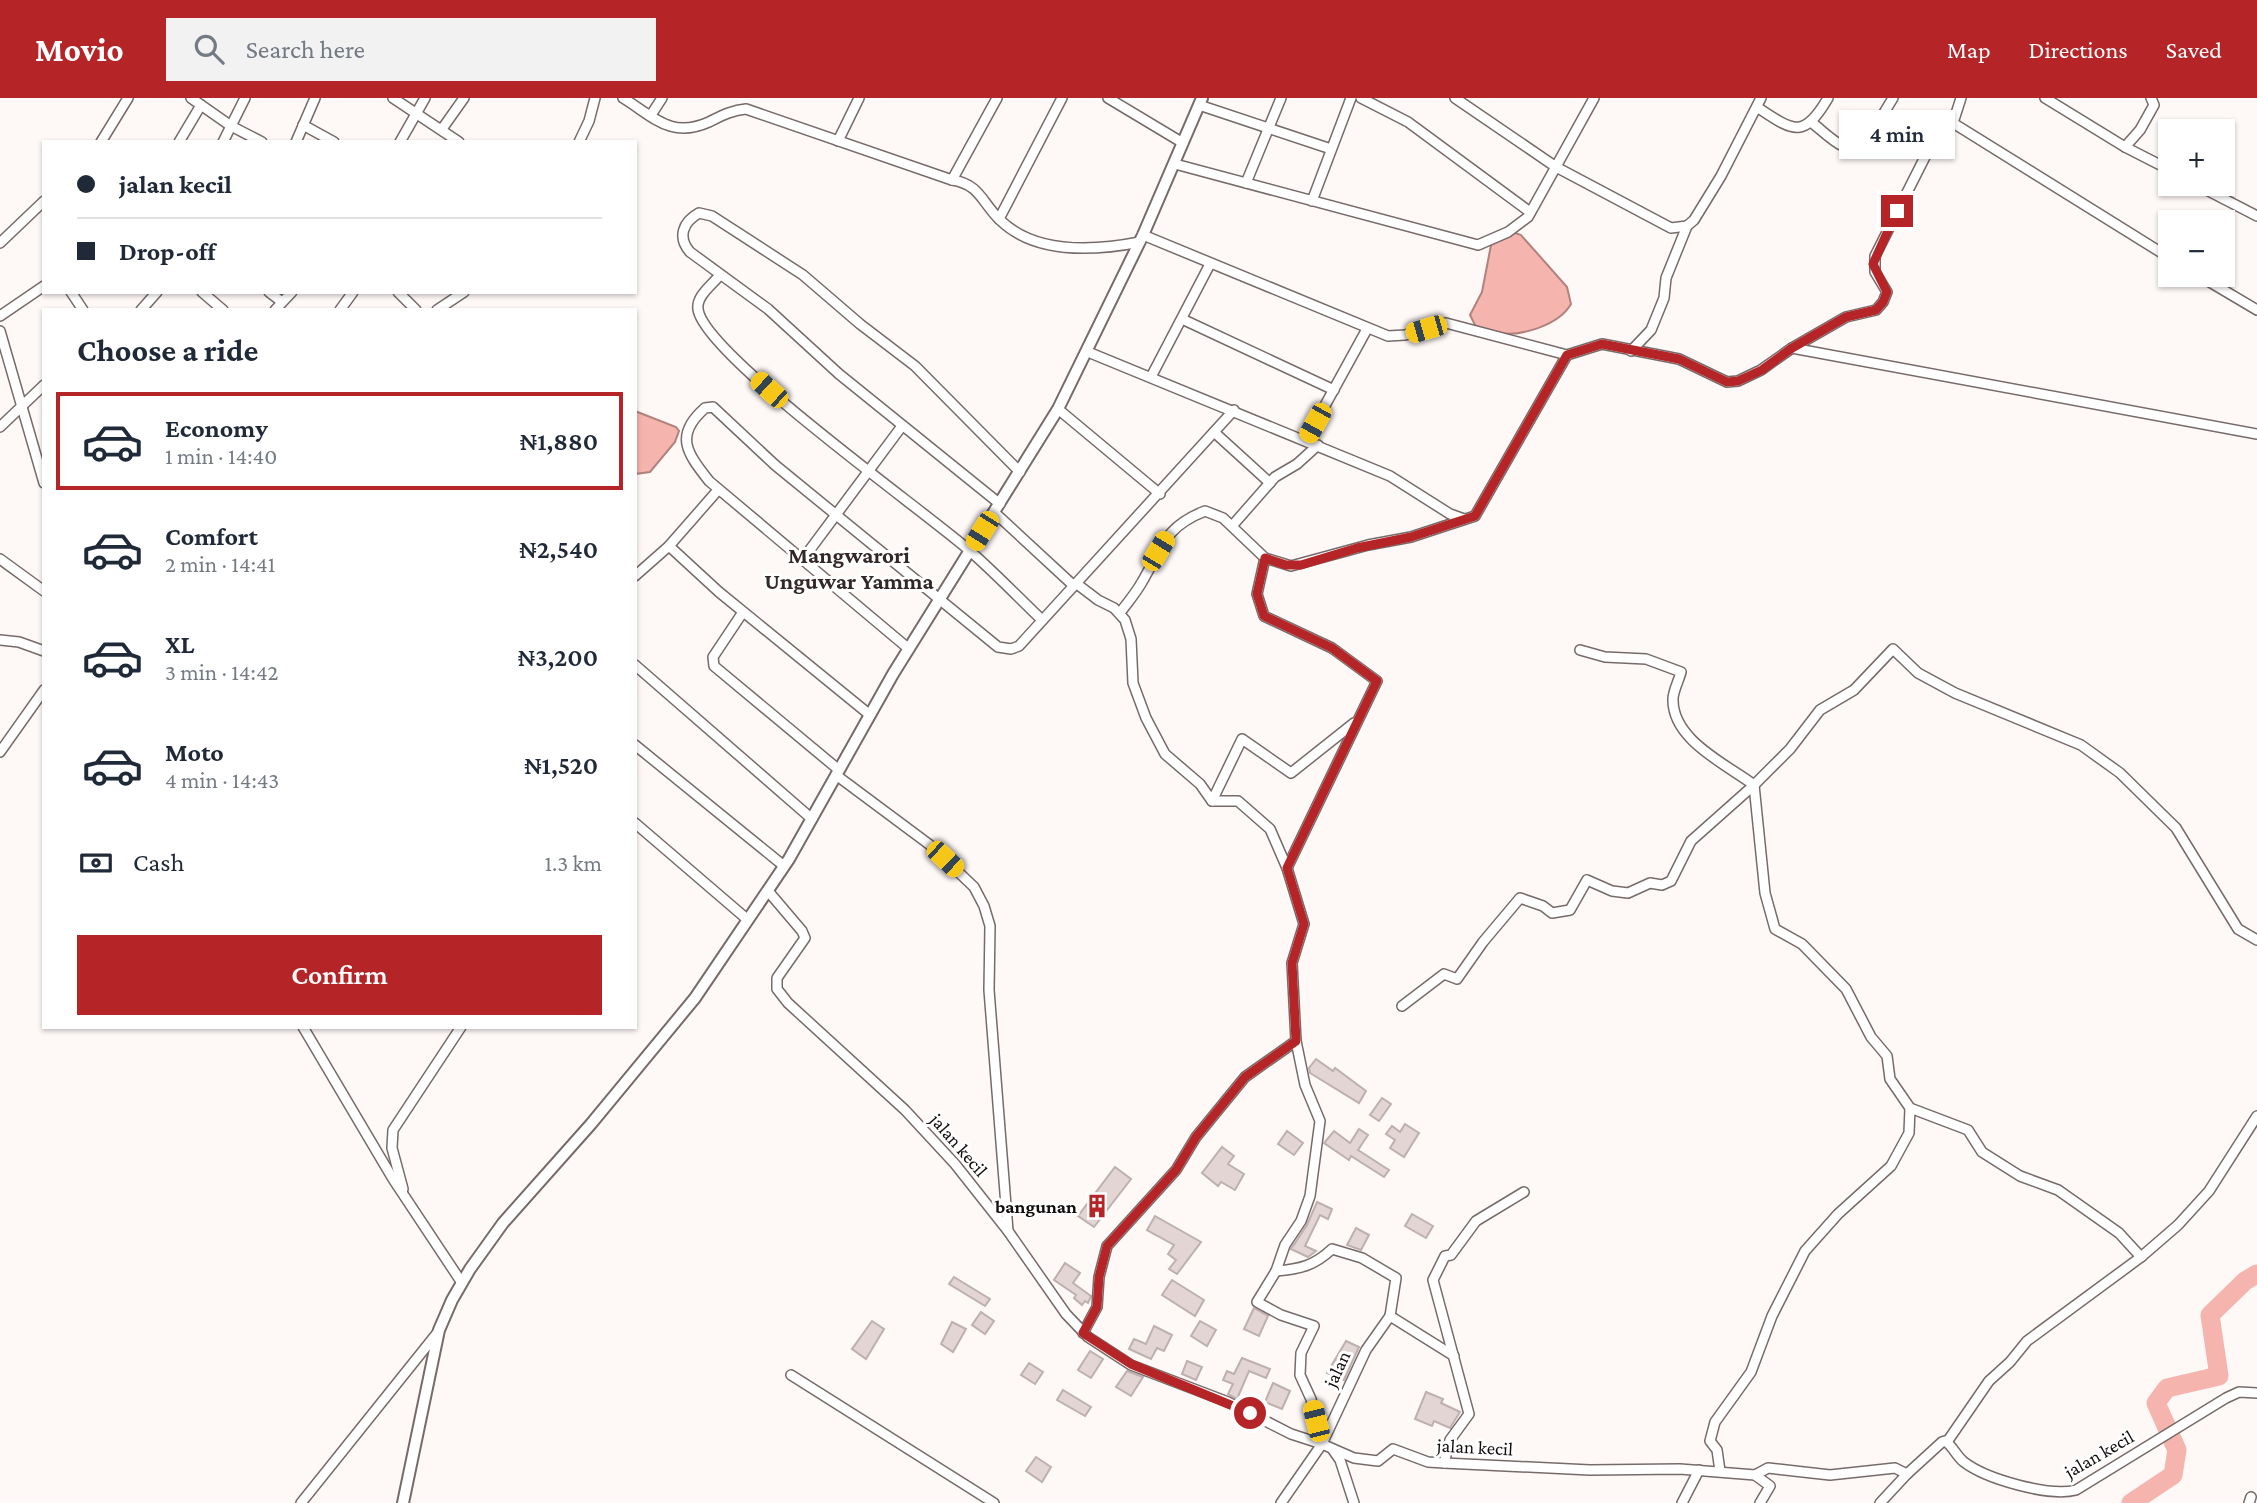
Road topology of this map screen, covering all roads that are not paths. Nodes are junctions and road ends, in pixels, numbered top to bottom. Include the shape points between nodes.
1 (128, 98) edge
2 (191, 98) edge
3 (245, 98) edge
4 (315, 98) edge
5 (393, 98) edge
6 (425, 98) edge
7 (464, 98) edge
8 (595, 98) edge
9 (623, 98) edge
10 (662, 98) edge
11 (859, 98) edge
12 (997, 98) edge
13 (1062, 98) edge
14 (1108, 98) edge
15 (1281, 98) edge
16 (1351, 98) edge
17 (1361, 98) edge
18 (1455, 98) edge
19 (1594, 98) edge
20 (1828, 98) edge
21 (1893, 98) edge
22 (1961, 98) edge
23 (2045, 98) edge
24 (2151, 98) edge
25 (1121, 101) edge
26 (1200, 102) edge
27 (1759, 103) edge
28 (201, 105) junction
29 (415, 111) junction
30 (651, 115) junction
31 (1811, 122) junction
32 (1953, 123) junction
33 (303, 125) junction
34 (231, 126) junction
35 (1269, 128) junction
36 (442, 129) junction
37 (105, 140) edge
38 (180, 140) edge
39 (224, 140) edge
40 (258, 140) edge
41 (297, 140) edge
42 (330, 140) edge
43 (401, 140) edge
44 (457, 140) edge
45 (580, 140) edge
46 (838, 141) junction
47 (1183, 143) junction
48 (2125, 147) junction
49 (1331, 149) junction
50 (1175, 164) junction
51 (2158, 164) edge
52 (1556, 167) junction
53 (952, 180) junction
54 (1246, 183) junction
55 (2218, 196) edge
56 (1312, 201) junction
57 (42, 203) edge
58 (1530, 212) junction
59 (2257, 216) edge
60 (999, 219) junction
61 (1687, 226) junction
62 (1141, 239) junction
63 (0, 243) edge
64 (2158, 251) edge
65 (1210, 264) junction
66 (720, 275) junction
67 (42, 287) edge
68 (2218, 287) edge
69 (156, 294) edge
70 (204, 294) edge
71 (400, 294) edge
72 (461, 294) edge
73 (143, 308) edge
74 (221, 308) edge
75 (414, 308) edge
76 (440, 308) edge
77 (2257, 310) edge
78 (0, 316) edge
79 (1182, 319) junction
80 (1367, 329) junction
81 (0, 331) edge
82 (1792, 348) junction
83 (1631, 351) junction
84 (1088, 352) junction
85 (1567, 355) junction
86 (1151, 377) junction
87 (42, 388) edge
88 (1334, 390) junction
89 (21, 407) junction
90 (1058, 409) junction
91 (1234, 410) junction
92 (902, 426) junction
93 (0, 427) edge
94 (1214, 432) junction
95 (2257, 434) edge
96 (1306, 440) junction
97 (1318, 445) junction
98 (867, 471) junction
99 (1020, 472) junction
100 (42, 476) edge
101 (1270, 482) junction
102 (718, 491) junction
103 (1160, 494) junction
104 (997, 508) junction
105 (835, 513) junction
106 (1464, 519) junction
107 (1232, 526) junction
108 (669, 545) junction
109 (970, 551) junction
110 (1265, 558) junction
111 (0, 559) edge
112 (803, 559) junction
113 (637, 574) edge
114 (1075, 585) junction
115 (42, 590) edge
116 (940, 598) junction
117 (743, 612) junction
118 (1120, 613) junction
119 (1042, 621) junction
120 (0, 640) edge
121 (908, 649) junction
122 (42, 650) edge
123 (1580, 650) dead end
124 (637, 667) edge
125 (42, 693) edge
126 (870, 715) junction
127 (1359, 719) junction
128 (637, 747) edge
129 (0, 752) edge
130 (838, 772) junction
131 (1754, 785) junction
132 (1212, 801) junction
133 (812, 818) junction
134 (637, 825) edge
135 (784, 866) junction
136 (1287, 868) junction
137 (768, 891) junction
138 (748, 920) junction
139 (2257, 940) edge
140 (1402, 1006) dead end
141 (304, 1029) edge
142 (460, 1029) edge
143 (1296, 1041) junction
144 (1910, 1108) junction
145 (2257, 1116) edge
146 (1524, 1192) dead end
147 (406, 1198) junction
148 (1007, 1231) junction
149 (2141, 1257) junction
150 (1276, 1271) junction
151 (462, 1283) junction
152 (1390, 1316) junction
153 (439, 1330) junction
154 (1083, 1333) junction
155 (1454, 1356) junction
156 (792, 1375) dead end
157 (2257, 1393) edge
158 (1948, 1442) junction
159 (1322, 1444) junction
160 (1333, 1450) junction
161 (1444, 1463) junction
162 (1699, 1470) junction
163 (1720, 1471) junction
164 (1907, 1474) junction
165 (1755, 1475) junction
166 (301, 1503) edge
167 (403, 1503) edge
168 (994, 1503) edge
169 (1281, 1503) edge
170 (1354, 1503) edge
171 (1682, 1503) edge
172 (1760, 1503) edge
173 (1880, 1503) edge

1 - 37 street
2 - 28 street
3 - 34 street
4 - 33 street
5 - 29 street
6 - 29 street
7 - 36 street
8 - 45 street
9 - 30 street
10 - 30 street
11 - 46 street
12 - 53 street
13 - 60 street
14 - 25 street
15 - 35 street
16 - 49 street
17 - 58 street via 1408,122
18 - 52 street
19 - 52 street
20 - 31 street
21 - 31 street via 1860,149 1854,151
22 - 32 street
23 - 48 street
24 - 48 street via 2154,105
25 - 47 street
26 - 35 street
26 - 47 street
27 - 31 street via 1790,128
27 - 61 street via 1721,176
28 - 34 street
28 - 38 street
29 - 36 street
29 - 43 street
30 - 46 street via 667,127 687,129 746,109
32 - 64 street
32 - 82 street via 1931,145 1875,256 1875,272 1887,292 1883,302 1876,310 1846,317
33 - 41 street
33 - 42 street
34 - 39 street
34 - 40 street
35 - 49 street
35 - 54 street
36 - 44 street
46 - 53 street
47 - 50 street
48 - 51 street
49 - 56 street
50 - 54 street
50 - 62 street
52 - 58 street
52 - 61 street via 1671,228
53 - 60 street via 972,186
54 - 56 street
55 - 59 street
56 - 58 street via 1478,245 1508,232
57 - 63 street
60 - 62 street via 1021,236 1053,245 1108,248
61 - 83 street via 1666,278 1660,312 1651,330
62 - 65 street
62 - 84 street
65 - 79 street
65 - 80 street
66 - 92 street via 768,309
66 - 98 street via 700,298 697,309 704,323 769,390
66 - 99 street via 684,245 686,224 699,213 712,216 803,275 915,366
67 - 78 street
68 - 77 street
69 - 73 street
70 - 74 street
71 - 75 street
72 - 76 street
79 - 86 street
79 - 88 street
80 - 85 street via 1388,336 1405,335 1446,323
80 - 88 street
81 - 89 street
82 - 83 street via 1762,370 1727,382 1679,359
82 - 95 street
83 - 85 street via 1602,344
84 - 86 street
84 - 90 street
85 - 106 street via 1482,508
86 - 91 street
87 - 89 street
88 - 96 street
89 - 93 street
89 - 100 street
90 - 99 street
90 - 103 street
91 - 94 street
91 - 96 street
92 - 98 street
92 - 104 street
94 - 101 street
94 - 103 street
96 - 97 street
97 - 101 street
97 - 106 street via 1390,476
98 - 105 street
98 - 109 street
99 - 104 street
101 - 107 street
102 - 105 street via 691,458 685,441 700,413 709,407
102 - 108 street
102 - 112 street
103 - 114 street
104 - 109 street
104 - 114 street
105 - 112 street
105 - 116 street
106 - 110 street via 1301,565
107 - 110 street
107 - 118 street via 1205,511 1186,518 1167,534 1142,583
108 - 113 street
108 - 117 street
109 - 116 street
109 - 119 street
110 - 127 street via 1257,594 1264,616 1332,648 1377,681
111 - 115 street
112 - 121 street
114 - 118 street
114 - 119 street
116 - 119 street via 1005,649 1019,646
116 - 121 street
117 - 126 street
117 - 130 street via 713,657 714,666
118 - 132 street via 1129,629 1133,683 1146,718 1166,754
120 - 122 street
121 - 126 street
123 - 131 street via 1605,657 1646,659 1681,672 1673,699 1681,726 1692,741
124 - 133 street
125 - 129 street
126 - 130 street
127 - 132 street via 1291,773 1242,739
127 - 136 street
128 - 135 street
130 - 133 street
130 - 148 street via 930,845 974,887 984,905 990,926 989,990
131 - 139 street via 1821,710 1854,690 1893,649 1918,673 2081,745 2120,773 2176,828 2238,929
131 - 140 street via 1690,841 1671,881 1650,883 1628,893 1587,880 1570,910 1552,913 1520,898 1457,979 1444,974
131 - 144 street via 1765,893 1775,929 1802,944 1846,989 1871,1037 1887,1056 1890,1079
132 - 136 street via 1238,801 1270,829
133 - 135 street
134 - 138 street
135 - 137 street
136 - 143 street via 1304,924 1292,963
137 - 138 street
137 - 148 street, jalan kecil via 805,938 777,978 777,989 905,1110
138 - 151 street via 663,1039 503,1223
141 - 147 street
142 - 147 street via 393,1130 392,1148
143 - 150 street via 1305,1085 1320,1121 1310,1196
143 - 154 street via 1245,1077 1196,1137 1176,1170 1107,1246 1097,1307
144 - 149 street via 1968,1130 1982,1152 2020,1176 2058,1190 2119,1233
144 - 163 street via 1909,1133 1891,1166 1822,1230 1784,1290 1751,1372 1715,1422 1710,1441 1717,1450
145 - 149 street via 2209,1191
146 - 155 street via 1476,1221 1437,1267 1433,1280
147 - 151 street
148 - 154 street, jalan kecil
149 - 158 street via 2027,1341 1989,1381
150 - 152 street via 1317,1263 1332,1249 1362,1258 1396,1278
150 - 159 street via 1257,1302 1314,1326 1301,1353 1300,1375
151 - 153 street
152 - 155 street
152 - 159 street, jalan via 1366,1350
153 - 166 street
153 - 167 street
154 - 159 street, jalan kecil via 1131,1364
155 - 161 street via 1469,1414 1450,1440
156 - 168 street
157 - 158 street, jalan kecil via 2239,1392 2226,1398 2066,1493 2006,1481 1971,1467
158 - 164 street via 1942,1442
159 - 160 street, jalan kecil
159 - 169 street, jalan
160 - 161 street, jalan kecil via 1378,1461 1393,1449
160 - 170 street
161 - 162 street, jalan kecil
162 - 163 street, jalan kecil
162 - 171 street
163 - 165 street, jalan kecil
164 - 165 street, jalan kecil via 1895,1468 1830,1475 1768,1468
164 - 173 street
165 - 172 street via 1770,1486

